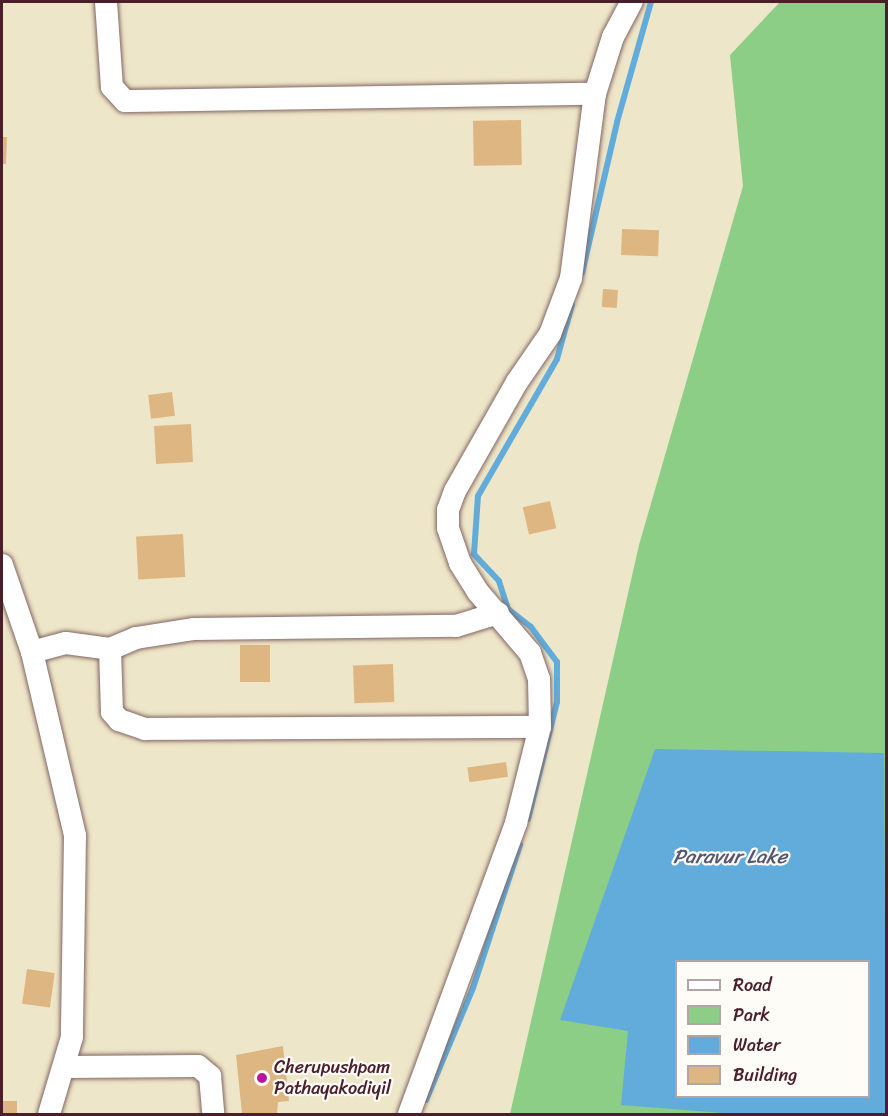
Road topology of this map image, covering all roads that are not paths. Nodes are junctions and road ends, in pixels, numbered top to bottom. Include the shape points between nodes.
1 (106, 2) edge
2 (632, 2) edge
3 (595, 94) junction
4 (2, 565) edge
5 (498, 613) junction
6 (110, 649) junction
7 (32, 652) junction
8 (540, 727) junction
9 (66, 1067) junction
10 (49, 1114) edge
11 (213, 1114) edge
12 (409, 1114) edge

1 - 3 street via 112,87 125,101
2 - 3 street via 613,37
3 - 5 street via 571,278 550,334 517,381 454,491 448,510 447,528 456,554 478,592
4 - 7 street
5 - 6 street via 456,626 194,629 136,638
5 - 8 street via 530,653 539,679
6 - 7 street via 66,643
6 - 8 street via 112,712 119,720 145,729
7 - 9 street via 75,836 74,1006
8 - 12 street via 516,823
9 - 10 street
9 - 11 street via 198,1066 210,1076

